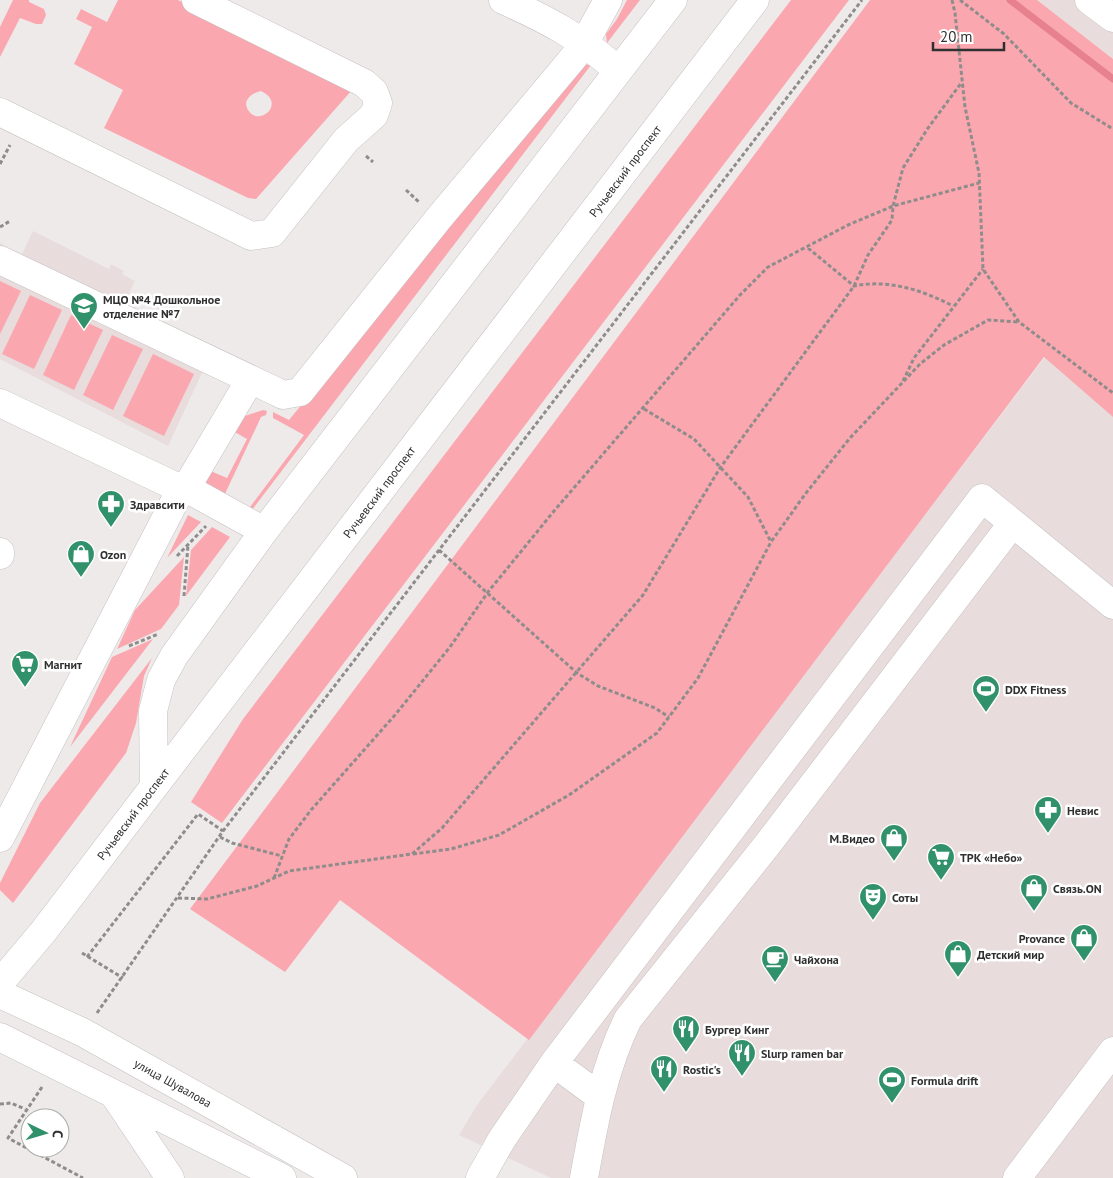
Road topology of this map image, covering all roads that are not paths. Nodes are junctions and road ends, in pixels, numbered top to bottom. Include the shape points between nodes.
1 (196, 0) edge
2 (503, 0) edge
3 (608, 0) edge
4 (673, 0) edge
5 (755, 0) edge
6 (1089, 0) edge
7 (1113, 18) edge
8 (585, 42) junction
9 (618, 71) junction
10 (0, 112) edge
11 (0, 260) edge
12 (250, 380) junction
13 (0, 403) edge
14 (183, 489) junction
15 (1012, 524) junction
16 (264, 531) junction
17 (1113, 605) edge
18 (154, 785) junction
19 (737, 820) junction
20 (0, 838) edge
21 (767, 845) junction
22 (667, 914) junction
23 (696, 936) junction
24 (0, 983) edge
25 (0, 994) edge
26 (0, 1037) edge
27 (1113, 1051) edge
28 (554, 1063) junction
29 (114, 1094) junction
30 (599, 1096) junction
31 (170, 1178) edge
32 (282, 1178) edge
33 (343, 1178) edge
34 (480, 1178) edge
35 (584, 1178) edge
36 (1017, 1178) edge

1 - 10 street via 364,83 374,92 378,103 374,115 346,140 272,233 251,236
2 - 8 street
3 - 8 street
4 - 9 street
5 - 18 street, Ручьевский проспект
6 - 7 street
8 - 9 street
8 - 12 street via 300,392 283,395
9 - 16 street
11 - 12 street
12 - 14 street
13 - 14 street
14 - 16 street
14 - 20 street
15 - 17 street
15 - 19 street via 982,498
15 - 21 street
16 - 18 street via 174,656 161,680 153,711
18 - 24 street, Ручьевский проспект via 44,932
19 - 21 street
19 - 22 street
21 - 23 street
22 - 23 street
22 - 28 street
23 - 30 street via 628,1019 615,1046
25 - 33 street, улица Шувалова via 82,1032
26 - 29 street
27 - 36 street
28 - 30 street
28 - 34 street via 502,1139
29 - 31 street
29 - 32 street
30 - 35 street

